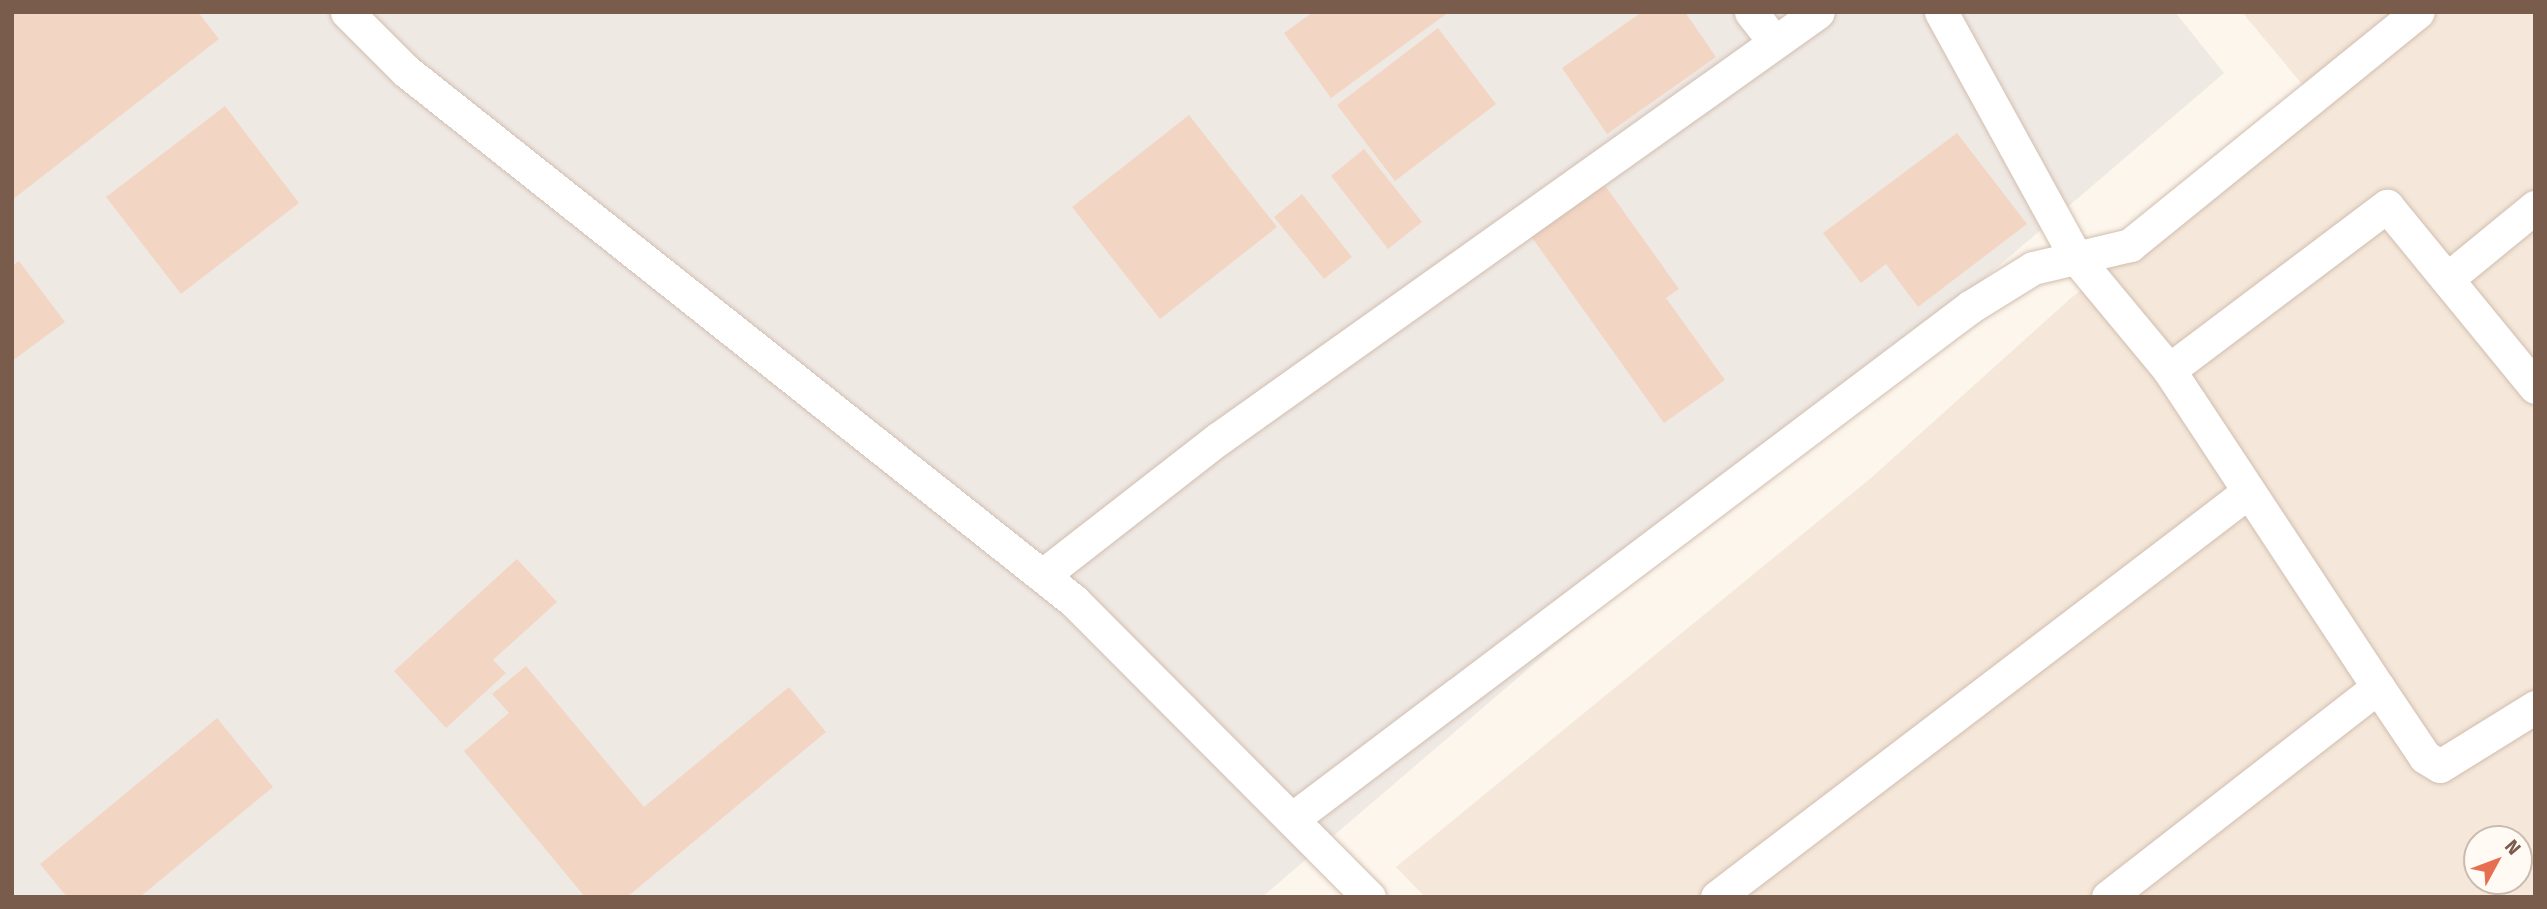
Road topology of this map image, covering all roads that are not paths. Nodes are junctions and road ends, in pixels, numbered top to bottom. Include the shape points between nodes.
1 (347, 12) edge
2 (1751, 12) edge
3 (1818, 12) edge
4 (1941, 12) edge
5 (2418, 12) edge
6 (1773, 40) junction
7 (2535, 207) edge
8 (2077, 259) junction
9 (2447, 279) junction
10 (2169, 370) junction
11 (2535, 387) edge
12 (2248, 492) junction
13 (1043, 575) junction
14 (2378, 687) junction
15 (2535, 707) edge
16 (1292, 819) junction
17 (1369, 897) edge
18 (1717, 897) edge
19 (2108, 897) edge

1 - 13 street via 406,71
2 - 6 street
3 - 6 street
4 - 8 street
5 - 8 street via 2130,245
6 - 13 street via 1230,431
7 - 9 street
8 - 10 street
8 - 16 street via 2033,268 1970,307
9 - 10 street via 2387,206
9 - 11 street
10 - 12 street
12 - 14 street
12 - 18 street
13 - 16 street
14 - 15 street via 2425,757 2440,766
14 - 19 street
16 - 17 street

